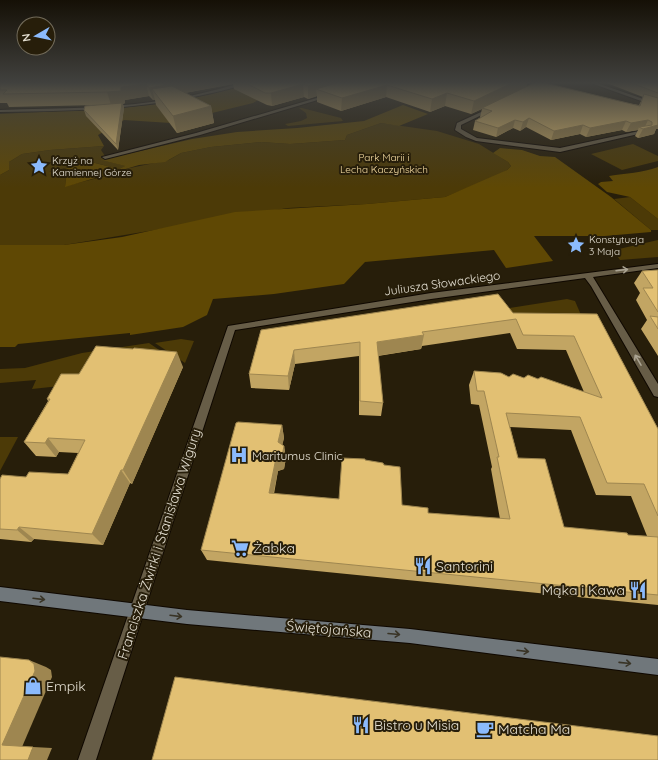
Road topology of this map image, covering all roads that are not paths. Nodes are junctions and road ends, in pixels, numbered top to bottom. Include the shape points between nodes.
1 (255, 117) edge
2 (473, 117) edge
3 (644, 132) edge
4 (105, 157) dead end
5 (658, 266) edge
6 (587, 275) junction
7 (231, 328) joint
8 (658, 394) edge
9 (0, 594) edge
10 (138, 611) junction
11 (658, 667) edge
12 (87, 760) edge

1 - 4 street
2 - 3 street via 459,124 458,130 476,139 555,150
6 -> 5 street, Juliusza Słowackiego
6 - 7 street, Juliusza Słowackiego via 431,296
8 -> 6 street
7 - 10 street, Franciszka Żwirki i Stanisława Wigury
9 -> 10 street, Świętojańska
10 -> 11 street, Świętojańska via 410,636
10 - 12 street, Franciszka Żwirki i Stanisława Wigury

